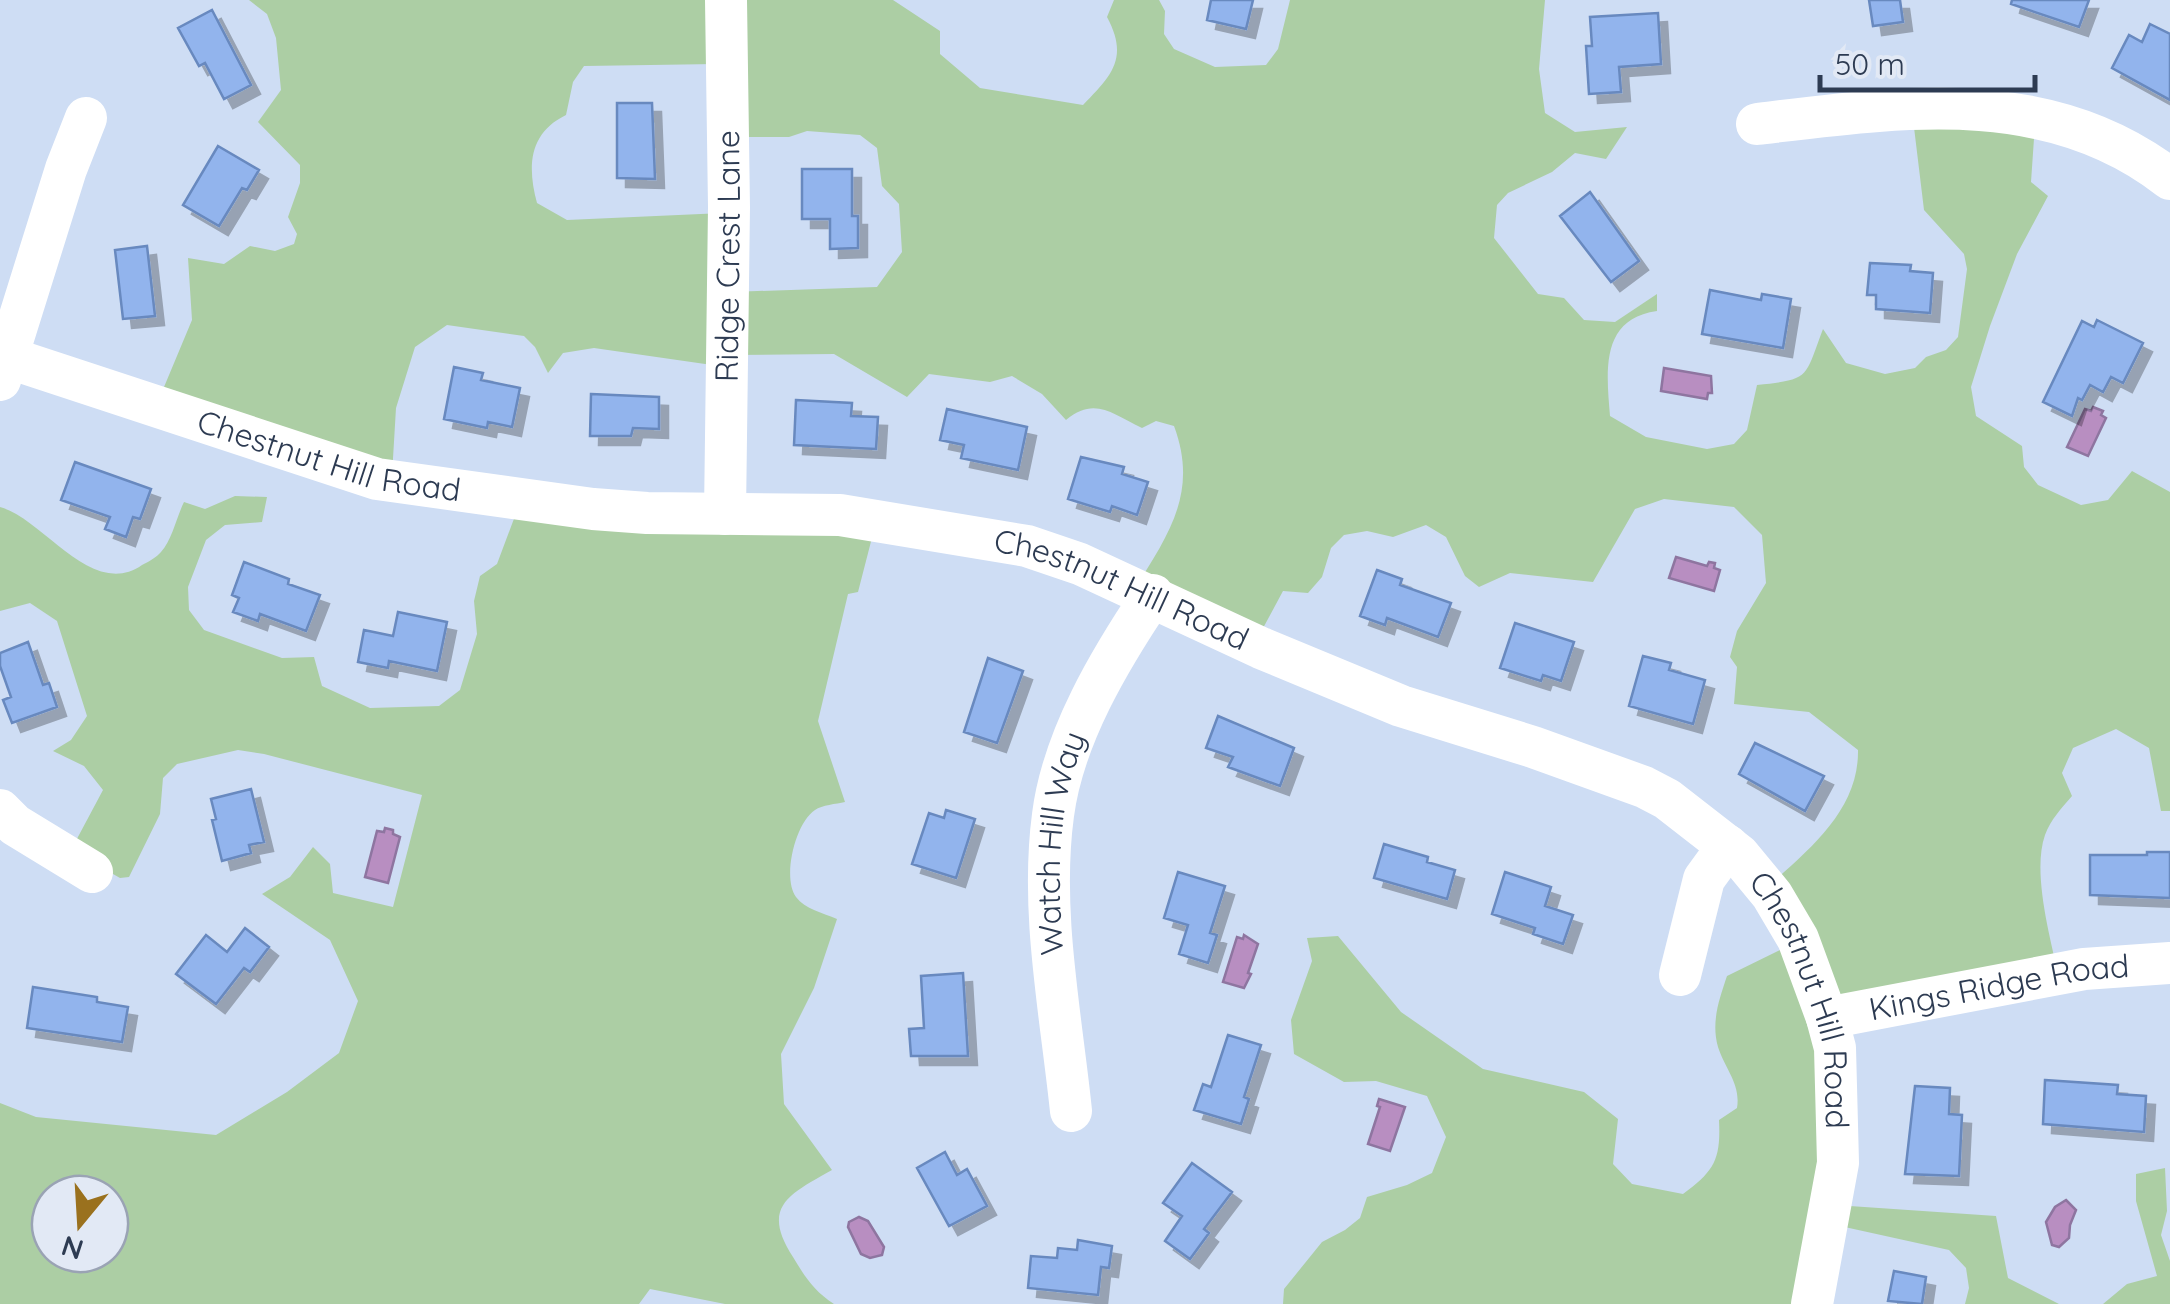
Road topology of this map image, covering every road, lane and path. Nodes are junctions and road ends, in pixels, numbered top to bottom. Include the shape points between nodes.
1 (726, 0) edge
2 (86, 118) dead end
3 (1757, 124) dead end
4 (2170, 179) edge
5 (2, 364) edge
6 (725, 514) junction
7 (1154, 595) junction
8 (0, 810) edge
9 (1728, 846) junction
10 (92, 872) dead end
11 (2170, 963) edge
12 (1680, 975) dead end
13 (1827, 1018) junction
14 (1071, 1111) dead end
15 (1812, 1304) edge

1 - 6 street, Ridge Crest Lane
2 - 5 street
3 - 4 street via 1894,108 2031,116 2122,146
5 - 6 street, Chestnut Hill Road via 376,480 593,509
6 - 7 street, Chestnut Hill Road via 840,514 1003,541
7 - 9 street, Chestnut Hill Road via 1401,706 1644,788
7 - 14 street, Watch Hill Way via 1080,724 1052,817 1049,898
8 - 10 street
9 - 12 street via 1704,880
9 - 13 street, Chestnut Hill Road via 1772,894
11 - 13 street, Kings Ridge Road via 2047,975
13 - 15 street, Chestnut Hill Road via 1835,1048 1838,1162

